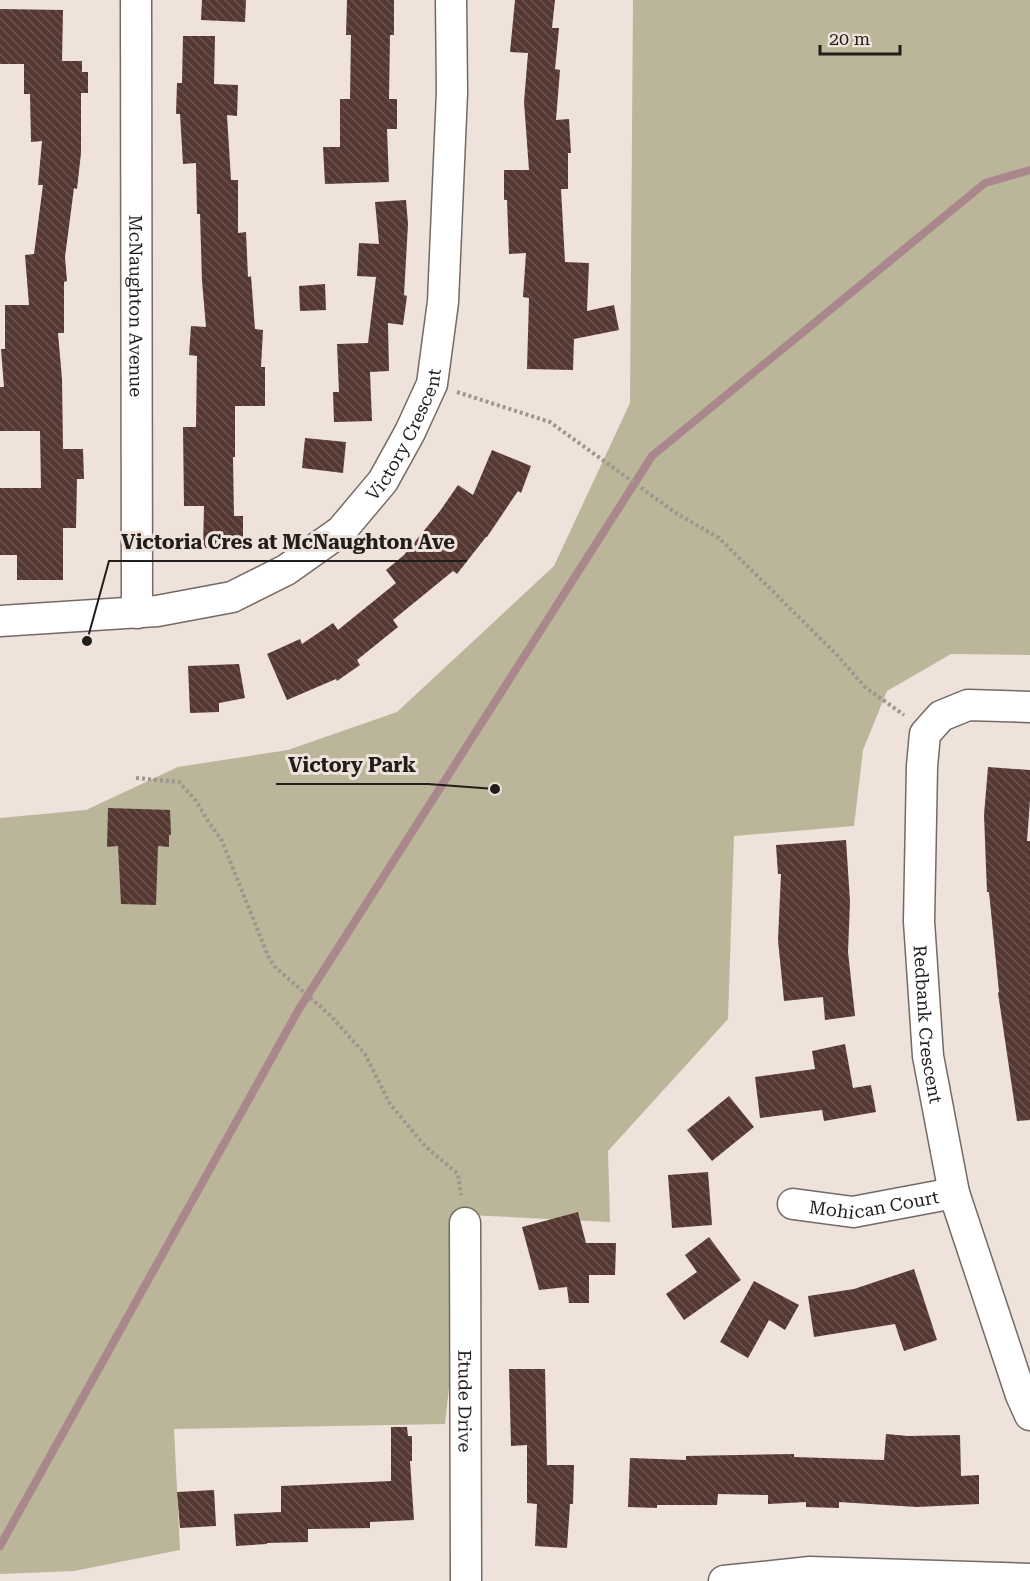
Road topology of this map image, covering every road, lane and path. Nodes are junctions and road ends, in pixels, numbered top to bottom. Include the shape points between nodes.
1 (136, 0) edge
2 (451, 0) edge
3 (432, 384) junction
4 (137, 613) junction
5 (0, 621) edge
6 (1030, 707) edge
7 (925, 734) junction
8 (136, 778) dead end
9 (954, 1193) junction
10 (793, 1204) dead end
11 (465, 1223) joint
12 (1030, 1415) edge
13 (810, 1577) edge
14 (1030, 1578) edge
15 (466, 1581) edge
16 (724, 1581) edge

1 - 4 street, McNaughton Avenue
2 - 3 street, Victory Crescent via 452,92 443,302
3 - 4 street, Victory Crescent via 383,481 341,531 286,570 232,597
3 - 7 path via 550,422 676,513 719,538 865,687
4 - 5 street, Victory Crescent
6 - 7 street via 968,705 941,716
7 - 9 street, Redbank Crescent via 919,921 928,1056
8 - 11 path via 179,782 196,801 222,841 268,956 365,1054 390,1104 425,1146 458,1174
9 - 10 street, Mohican Court via 853,1212
9 - 12 street, Redbank Crescent
11 - 15 street, Etude Drive
13 - 14 street
13 - 16 street

